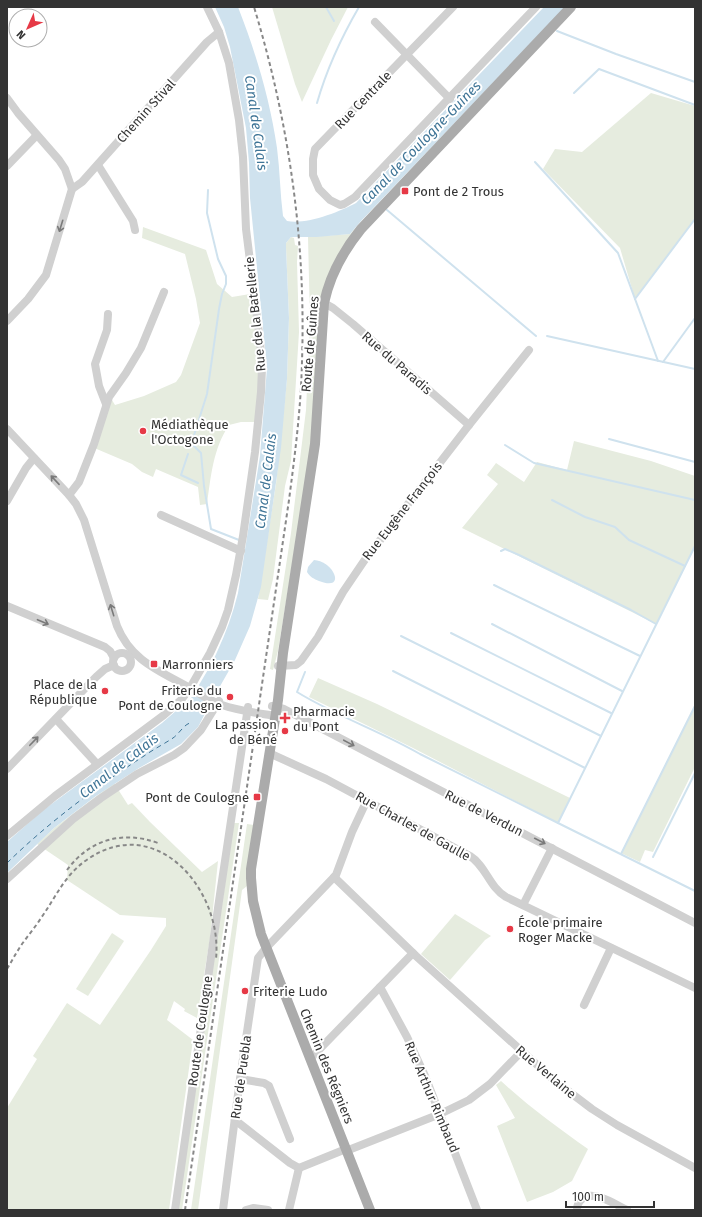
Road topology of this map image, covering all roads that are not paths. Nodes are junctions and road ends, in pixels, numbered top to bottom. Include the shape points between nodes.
1 (207, 7) edge
2 (453, 7) edge
3 (536, 7) edge
4 (571, 7) edge
5 (375, 22) dead end
6 (219, 32) junction
7 (407, 55) junction
8 (7, 98) edge
9 (450, 99) junction
10 (37, 135) junction
11 (98, 165) junction
12 (7, 166) edge
13 (72, 189) junction
14 (135, 230) dead end
15 (164, 292) dead end
16 (324, 303) junction
17 (108, 314) dead end
18 (7, 321) edge
19 (529, 350) dead end
20 (106, 404) junction
21 (469, 425) junction
22 (7, 429) edge
23 (34, 458) junction
24 (69, 495) junction
25 (7, 501) edge
26 (161, 515) dead end
27 (241, 551) junction
28 (7, 606) edge
29 (120, 632) junction
30 (130, 658) junction
31 (114, 661) junction
32 (148, 665) junction
33 (280, 666) junction
34 (193, 690) junction
35 (216, 702) junction
36 (248, 709) junction
37 (274, 711) junction
38 (56, 719) junction
39 (269, 753) junction
40 (97, 764) junction
41 (7, 769) edge
42 (263, 789) junction
43 (367, 800) junction
44 (7, 836) edge
45 (552, 848) junction
46 (334, 877) junction
47 (7, 879) edge
48 (523, 905) junction
49 (695, 923) edge
50 (266, 948) junction
51 (611, 948) junction
52 (413, 953) junction
53 (380, 987) junction
54 (695, 988) edge
55 (584, 1005) dead end
56 (521, 1052) junction
57 (310, 1060) junction
58 (240, 1079) junction
59 (440, 1114) junction
60 (235, 1120) junction
61 (290, 1139) dead end
62 (346, 1150) junction
63 (299, 1168) junction
64 (695, 1168) edge
65 (175, 1210) edge
66 (223, 1210) edge
67 (246, 1210) edge
68 (268, 1210) edge
69 (289, 1210) edge
70 (370, 1210) edge
71 (477, 1210) edge
72 (577, 1210) edge
73 (627, 1210) edge

1 - 6 street, Rue de la Batellerie
2 - 7 street, Rue Centrale
3 - 9 street
4 - 16 main road, Route de Guînes via 361,229 340,260
5 - 7 street
6 - 11 street, Chemin Stival
6 - 27 street, Rue de la Batellerie via 229,63 239,120 246,229 261,353 256,444
7 - 9 street
7 - 9 street, Rue Centrale via 315,150 313,175 322,193 342,205 352,199
8 - 10 street
10 - 12 street
10 - 13 street via 62,164
11 - 13 street, Chemin Stival
11 - 14 street via 133,220
13 -> 18 street via 46,275 28,300
15 - 20 street via 141,348
16 - 21 street, Rue du Paradis via 347,319
16 - 33 main road, Route de Guînes via 315,444
17 - 20 street via 107,330 95,364
19 - 21 street, Rue Eugène François
20 - 24 street via 79,482
21 - 33 street, Rue Eugène François via 357,570 301,661 296,665
22 - 23 street
24 -> 23 street
23 - 25 street
29 -> 24 street via 84,520
26 - 27 street
27 - 34 street, Rue de la Batellerie via 225,619
28 -> 31 street via 105,647
29 - 30 street via 124,648
29 - 32 street via 131,650
30 - 31 street via 120,653
30 - 31 street via 129,668 124,670 119,670
30 - 32 street
31 - 38 street
32 - 34 street
33 - 37 main road, Route de Guînes via 276,673
34 - 35 street
34 - 40 street, Rue de la Batellerie
35 - 36 street, Rue de Verdun
35 - 47 street via 198,734 182,750 101,798 73,819
36 - 37 street, Rue de Verdun
36 - 65 street, Route de Coulogne
37 - 39 main road, Chemin des Régniers
37 - 42 main road, Chemin des Régniers via 262,766
37 -> 45 street, Rue de Verdun via 291,713
38 - 40 street
41 -> 38 street
39 - 42 main road, Chemin des Régniers
39 - 43 street, Rue Charles de Gaulle
40 - 44 street, Rue de la Batellerie via 45,803
42 - 50 main road, Chemin des Régniers via 251,878 255,913
43 - 46 street
43 - 48 street, Rue Charles de Gaulle via 473,857 496,890
45 - 48 street
45 - 49 street, Rue de Verdun
46 - 50 street, Rue de Puebla
46 - 52 street, Rue Verlaine
48 - 51 street, Rue Charles de Gaulle
50 - 57 main road, Chemin des Régniers
50 - 58 street, Rue de Puebla via 257,961
51 - 54 street, Rue Charles de Gaulle
51 - 55 street
52 - 53 street
52 - 56 street, Rue Verlaine
53 - 57 street
53 - 59 street, Rue Arthur Rimbaud via 413,1049
56 - 59 street via 482,1091
56 - 64 street, Rue Verlaine via 597,1112
57 - 62 main road, Chemin des Régniers
58 - 60 street, Rue de Puebla
58 - 61 street via 269,1086
59 - 62 street
59 - 71 street, Rue Arthur Rimbaud
60 - 63 street
60 - 66 street, Rue de Puebla
62 - 63 street
62 - 70 main road, Chemin des Régniers
63 - 69 street
67 - 68 street
72 - 73 street via 581,1200 590,1195

